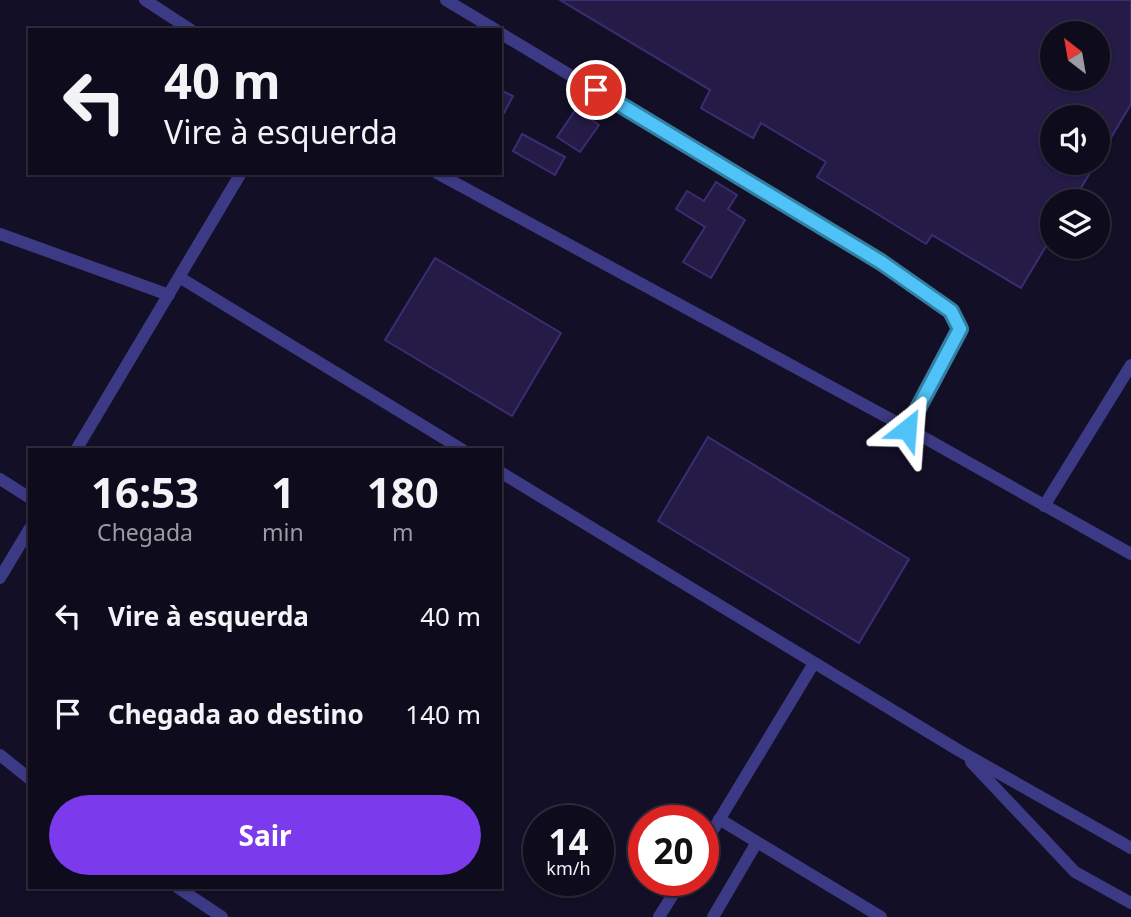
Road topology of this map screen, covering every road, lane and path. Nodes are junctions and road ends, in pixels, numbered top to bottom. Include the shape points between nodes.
1 (145, 0) edge
2 (446, 0) edge
3 (188, 28) edge
4 (493, 28) edge
5 (502, 34) edge
6 (240, 175) edge
7 (441, 175) edge
8 (0, 234) edge
9 (180, 277) junction
10 (169, 295) junction
11 (1131, 365) edge
12 (907, 429) junction
13 (77, 448) edge
14 (460, 448) edge
15 (502, 473) edge
16 (0, 479) edge
17 (28, 497) edge
18 (1044, 506) junction
19 (28, 531) edge
20 (1131, 554) edge
21 (0, 578) edge
22 (814, 663) junction
23 (958, 750) junction
24 (0, 755) edge
25 (28, 777) edge
26 (719, 819) joint
27 (757, 842) junction
28 (1131, 848) edge
29 (180, 889) edge
30 (672, 896) edge
31 (1131, 903) edge
32 (222, 917) edge
33 (659, 917) edge
34 (713, 917) edge
35 (881, 917) edge

1 - 3 lane
2 - 4 lane
5 - 12 lane via 881,262 951,311 960,329
6 - 9 lane
7 - 12 lane
8 - 10 lane
9 - 10 lane
9 - 14 lane
10 - 13 lane
11 - 18 lane
12 - 18 lane
15 - 22 lane
16 - 17 lane
18 - 20 lane
19 - 21 lane
22 - 23 lane
22 - 26 lane
23 - 28 lane
23 - 31 lane via 1075,872
24 - 25 lane
26 - 27 lane
27 - 34 lane
27 - 35 lane
29 - 32 lane
30 - 33 lane

